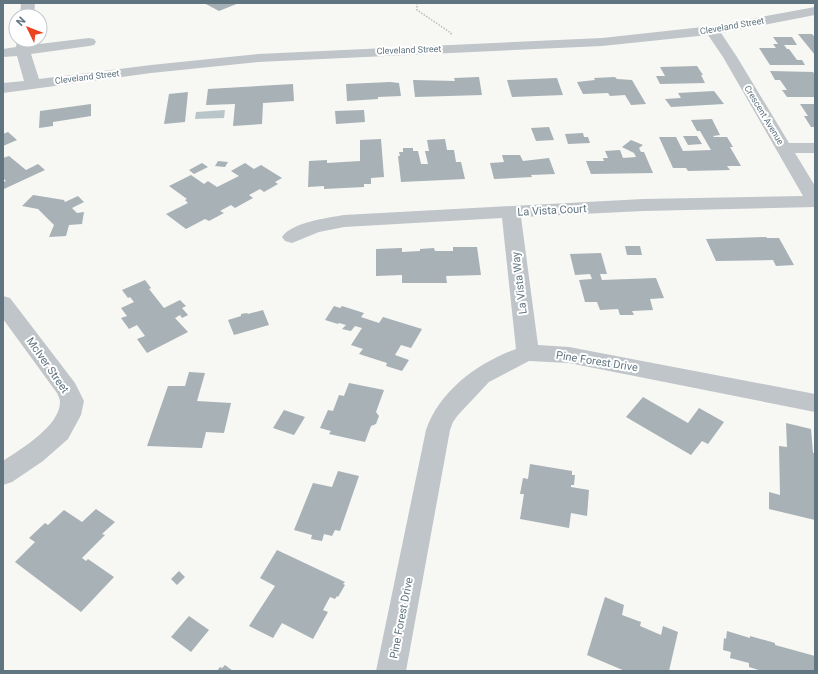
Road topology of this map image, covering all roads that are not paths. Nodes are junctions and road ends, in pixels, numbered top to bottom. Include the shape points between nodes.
1 (815, 11) edge
2 (712, 30) junction
3 (89, 42) dead end
4 (48, 44) edge
5 (16, 48) edge
6 (24, 48) edge
7 (3, 53) edge
8 (33, 84) junction
9 (3, 88) edge
10 (784, 148) junction
11 (815, 148) edge
12 (815, 201) edge
13 (511, 212) junction
14 (292, 237) dead end
15 (3, 302) edge
16 (528, 353) junction
17 (815, 403) edge
18 (3, 474) edge
19 (391, 671) edge

1 - 2 street, Cleveland Street
2 - 8 street, Cleveland Street via 602,42 258,58
2 - 10 street, Crescent Avenue
3 - 4 street
5 - 7 street
6 - 8 street
8 - 9 street, Cleveland Street
10 - 11 street
10 - 12 street, Crescent Avenue
12 - 13 street, La Vista Court via 643,205
13 - 14 street, La Vista Court via 344,221 314,227
13 - 16 street, La Vista Way
15 - 18 street, McIver Street via 67,389 72,401 70,415 59,432 34,454
16 - 17 street, Pine Forest Drive via 569,355 599,360
16 - 19 street, Pine Forest Drive via 481,376 442,418

